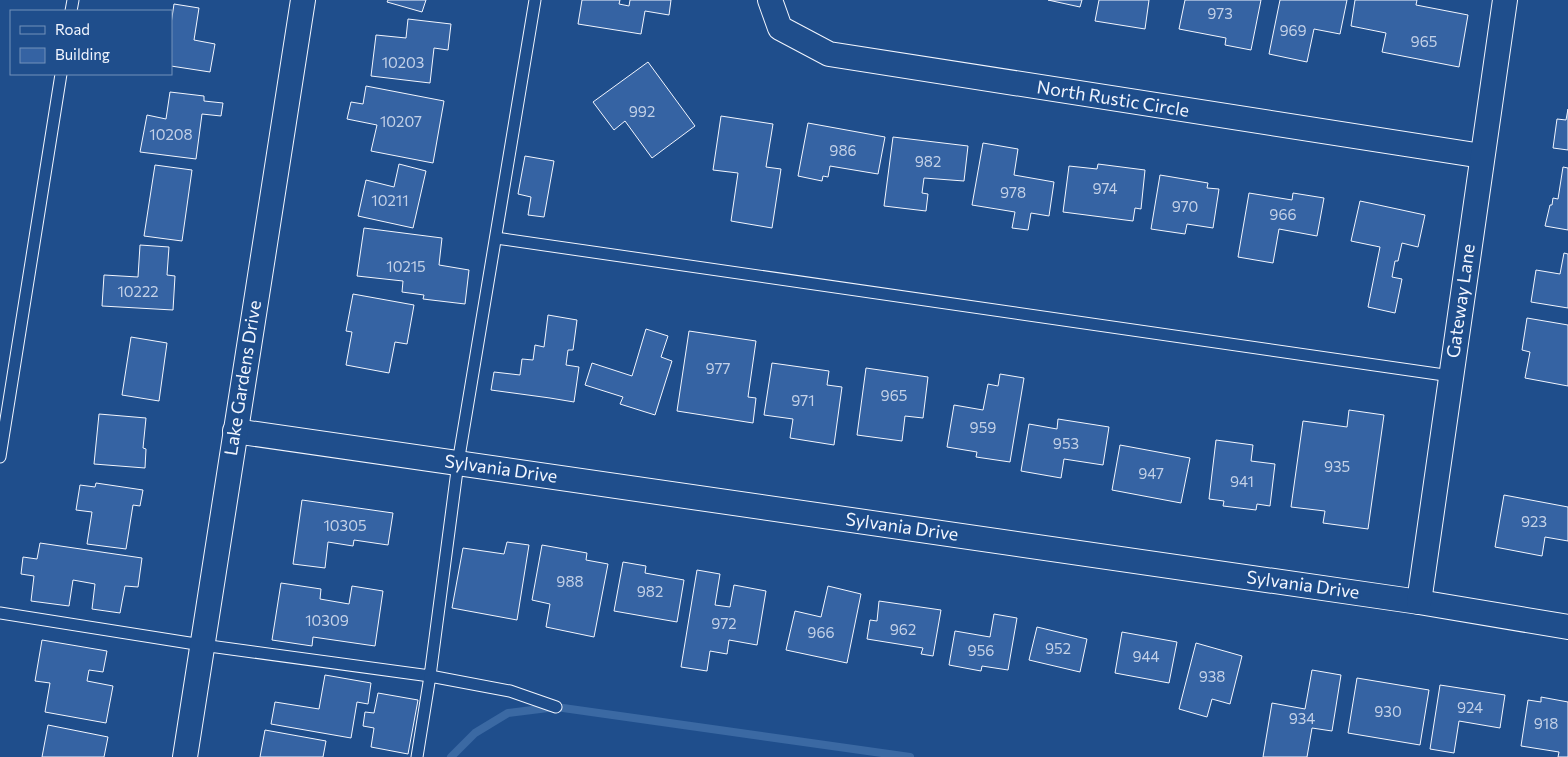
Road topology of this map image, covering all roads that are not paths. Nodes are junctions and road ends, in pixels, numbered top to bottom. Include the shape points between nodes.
1 (303, 0) edge
2 (535, 0) edge
3 (770, 0) edge
4 (1505, 0) edge
5 (61, 75) edge
6 (1482, 156) junction
7 (496, 238) junction
8 (1451, 376) junction
9 (235, 431) junction
10 (0, 457) edge
11 (458, 463) junction
12 (1419, 602) junction
13 (0, 613) edge
14 (1568, 627) edge
15 (202, 645) junction
16 (430, 676) junction
17 (556, 707) dead end
18 (184, 757) edge
19 (417, 757) edge

1 - 9 street, Lake Gardens Drive
2 - 7 lane
3 - 6 street, North Rustic Circle via 780,28 829,54
4 - 6 street, Gateway Lane
5 - 10 lane
6 - 8 street, Gateway Lane
7 - 8 lane
7 - 11 lane
8 - 12 street, Gateway Lane
9 - 11 street, Sylvania Drive
9 - 15 street, Lake Gardens Drive
11 - 12 street, Sylvania Drive
11 - 16 lane
12 - 14 street, Sylvania Drive
13 - 15 lane
15 - 16 lane
15 - 18 street, Lake Gardens Drive
16 - 17 lane via 510,691
16 - 19 lane

